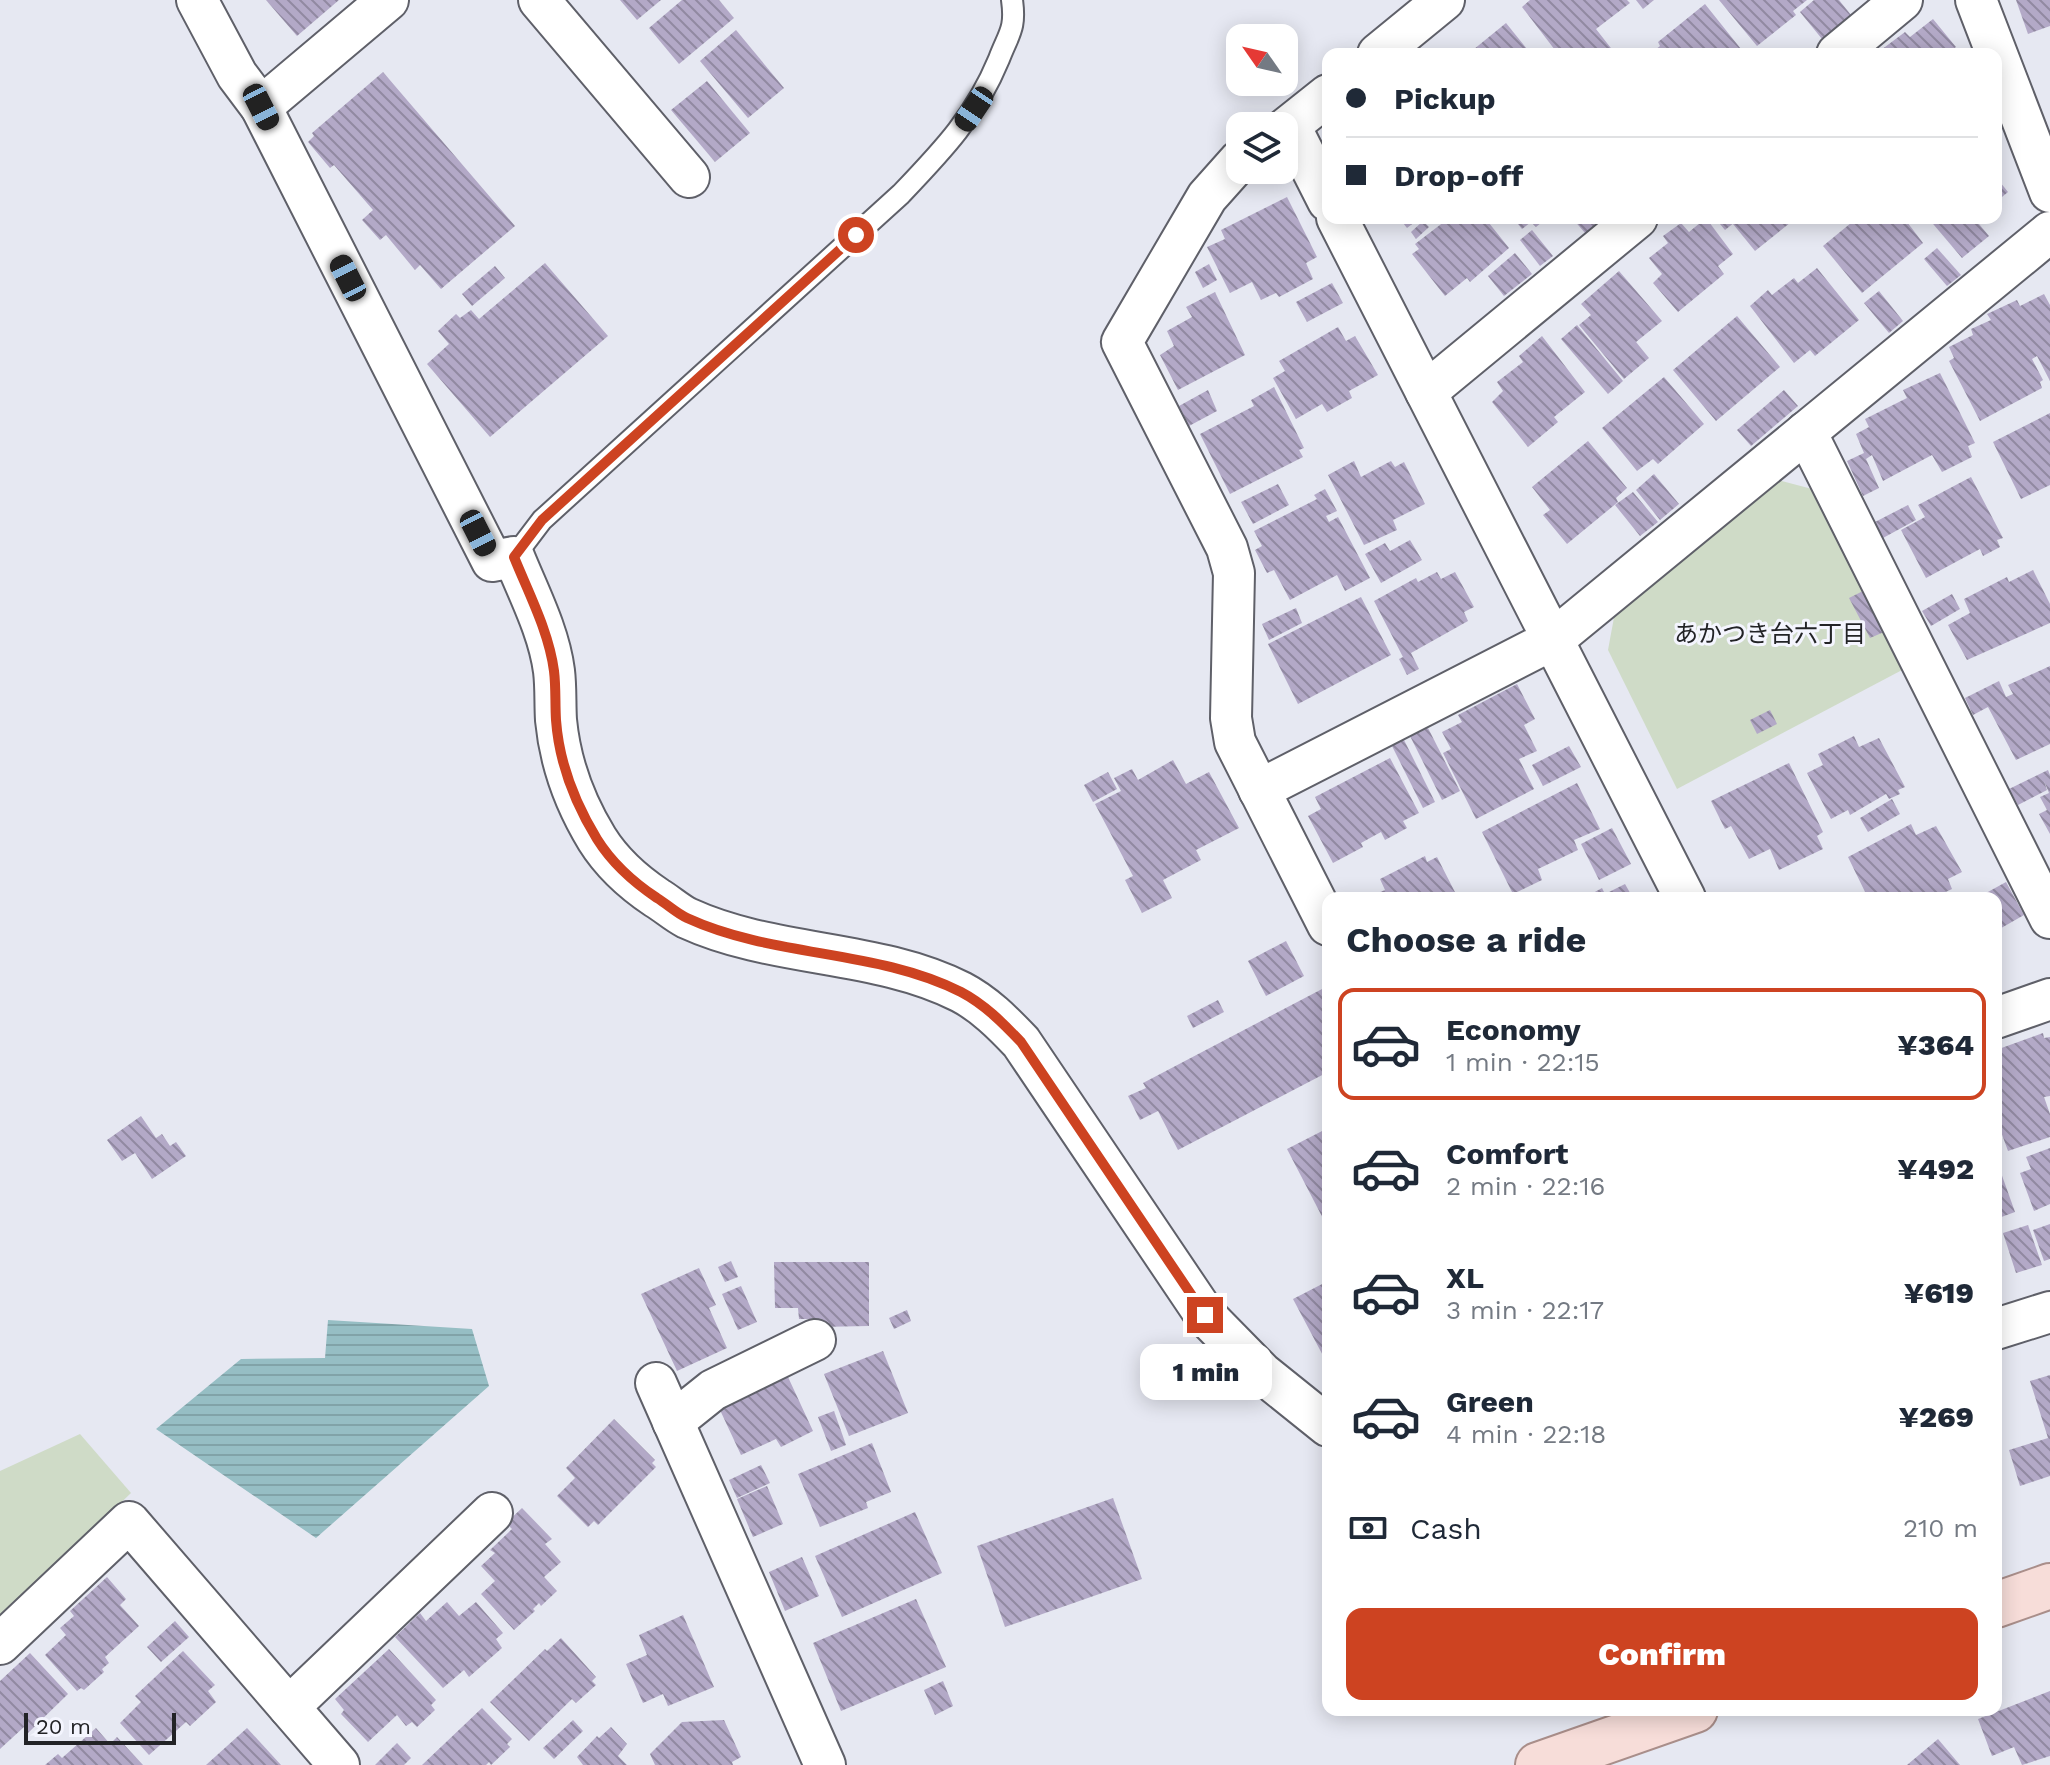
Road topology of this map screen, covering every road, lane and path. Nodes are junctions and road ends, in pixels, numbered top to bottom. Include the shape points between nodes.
1 (197, 0) edge
2 (388, 0) edge
3 (539, 0) edge
4 (1012, 0) edge
5 (1444, 0) edge
6 (1902, 0) edge
7 (1976, 0) edge
8 (1385, 48) edge
9 (1844, 48) edge
10 (1994, 48) edge
11 (2002, 67) edge
12 (1322, 100) edge
13 (261, 107) junction
14 (1298, 119) edge
15 (1298, 148) edge
16 (1226, 176) edge
17 (689, 177) dead end
18 (1322, 190) edge
19 (2050, 192) edge
20 (1340, 224) edge
21 (1630, 224) edge
22 (2050, 232) edge
23 (1426, 392) junction
24 (1806, 432) junction
25 (514, 557) junction
26 (1554, 639) junction
27 (1259, 790) junction
28 (1682, 892) edge
29 (1322, 913) edge
30 (2050, 918) edge
31 (2050, 999) edge
32 (2002, 1016) edge
33 (2050, 1312) edge
34 (2002, 1327) edge
35 (815, 1340) dead end
36 (656, 1383) dead end
37 (1322, 1421) edge
38 (673, 1422) junction
39 (492, 1513) dead end
40 (2050, 1586) edge
41 (2002, 1603) edge
42 (0, 1644) edge
43 (289, 1707) junction
44 (1678, 1716) edge
45 (339, 1765) edge
46 (825, 1765) edge
47 (1538, 1765) edge

1 - 13 street via 237,75
2 - 13 street
3 - 17 street
4 - 25 lane via 1015,22 986,91 933,160 542,520
5 - 8 street
6 - 9 street
7 - 10 street
11 - 19 street
12 - 14 street
13 - 25 street via 492,561
15 - 18 street
16 - 27 street via 1207,197 1122,342 1227,548 1234,573 1231,718 1235,742
20 - 23 street
21 - 23 street
22 - 24 street
23 - 26 street
24 - 26 street
24 - 30 street
25 - 37 street via 546,637 563,762 597,840 618,866 685,917 753,940 918,974 963,993 999,1018 1021,1042 1205,1315 1262,1373
26 - 27 street
26 - 28 street
27 - 29 street
31 - 32 street
33 - 34 street
35 - 38 street via 713,1390
36 - 38 street
38 - 46 street
39 - 43 street
40 - 41 main road
42 - 43 street via 129,1522
43 - 45 street
44 - 47 main road

